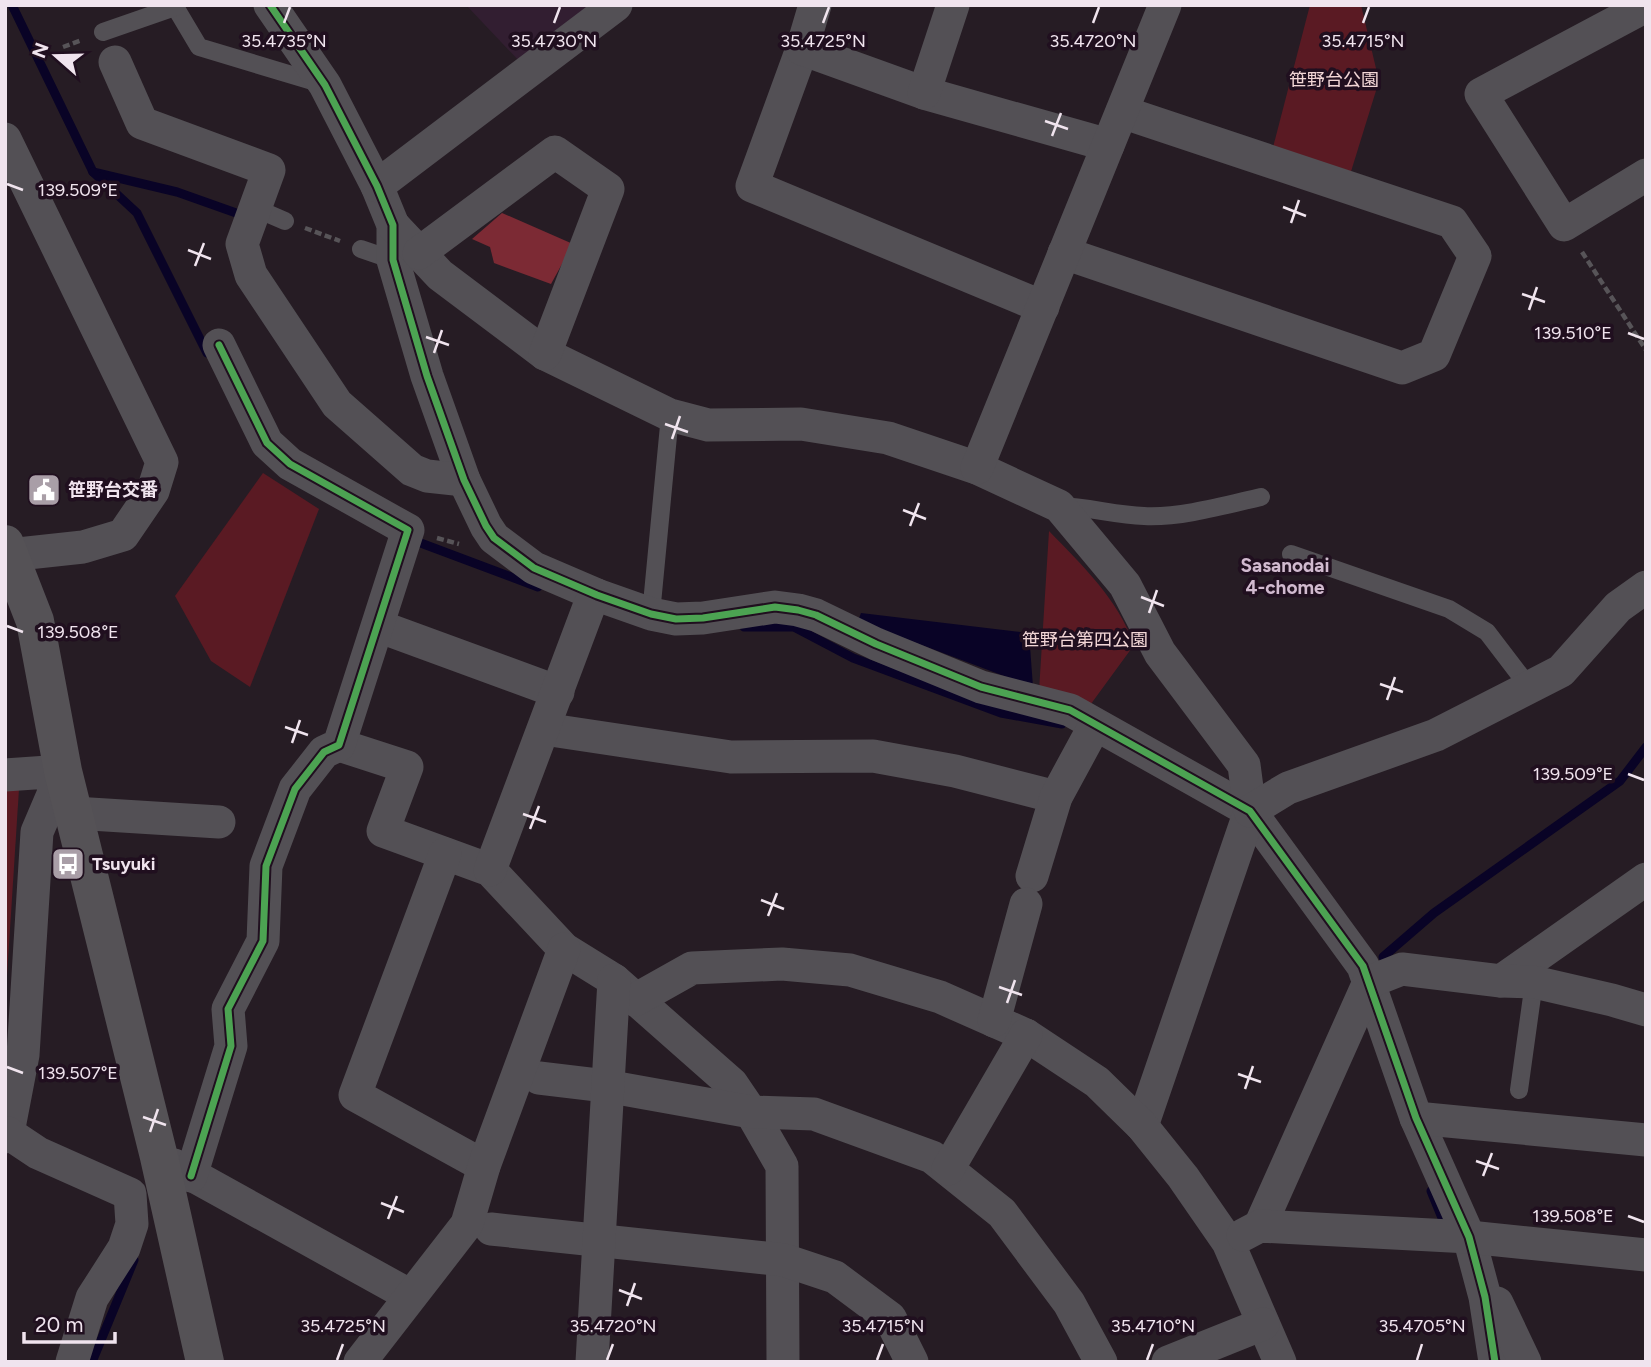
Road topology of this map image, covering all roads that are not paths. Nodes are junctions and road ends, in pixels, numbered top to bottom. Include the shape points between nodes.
1 (270, 5) edge
2 (616, 5) edge
3 (815, 5) edge
4 (953, 5) edge
5 (1165, 5) edge
6 (174, 6) edge
7 (1646, 6) edge
8 (103, 32) dead end
9 (802, 49) junction
10 (115, 62) dead end
11 (325, 85) junction
12 (924, 93) junction
13 (1122, 112) junction
14 (5, 139) edge
15 (1108, 145) junction
16 (1646, 175) edge
17 (377, 186) junction
18 (362, 249) road end
19 (1064, 253) junction
20 (406, 257) junction
21 (1042, 307) junction
22 (219, 345) dead end
23 (545, 354) junction
24 (670, 415) junction
25 (977, 468) junction
26 (464, 480) junction
27 (1261, 497) dead end
28 (1059, 506) junction
29 (7, 549) edge
30 (1291, 554) dead end
31 (1646, 587) edge
32 (597, 595) junction
33 (651, 614) junction
34 (378, 626) junction
35 (1529, 687) junction
36 (558, 692) junction
37 (1095, 724) junction
38 (544, 729) junction
39 (339, 745) junction
40 (63, 771) junction
41 (5, 775) edge
42 (1056, 797) junction
43 (1250, 811) junction
44 (74, 813) junction
45 (219, 822) dead end
46 (445, 853) junction
47 (489, 870) junction
48 (1646, 879) edge
49 (564, 949) junction
50 (1501, 981) junction
51 (1369, 982) junction
52 (1534, 982) junction
53 (624, 990) junction
54 (1646, 1010) edge
55 (994, 1021) junction
56 (1026, 1035) junction
57 (539, 1078) dead end
58 (606, 1086) junction
59 (1519, 1090) dead end
60 (751, 1112) junction
61 (1416, 1118) junction
62 (1142, 1126) junction
63 (7, 1135) edge
64 (1646, 1140) edge
65 (484, 1166) junction
66 (948, 1169) junction
67 (161, 1177) junction
68 (1260, 1226) junction
69 (491, 1228) dead end
70 (1469, 1237) junction
71 (598, 1241) junction
72 (1228, 1242) junction
73 (1646, 1255) edge
74 (784, 1260) junction
75 (409, 1295) junction
76 (1485, 1297) junction
77 (1263, 1324) junction
78 (72, 1362) edge
79 (205, 1362) edge
80 (360, 1362) edge
81 (592, 1362) edge
82 (783, 1362) edge
83 (912, 1362) edge
84 (1101, 1362) edge
85 (1168, 1362) edge
86 (1280, 1362) edge
87 (1495, 1362) edge
88 (1525, 1362) edge

1 - 11 street
2 - 17 street
3 - 9 street
4 - 12 street
5 - 13 street
6 - 8 lane
6 - 11 lane via 199,47
7 - 16 street via 1481,94 1564,225
9 - 12 street
9 - 21 street via 752,186
10 - 26 street via 142,123 269,170 270,214 242,244 251,275 337,404 412,470
11 - 17 street
12 - 15 street
13 - 15 street
13 - 19 street via 1452,222 1475,256 1434,355 1402,368
14 - 29 street via 162,463 153,491 122,534 83,547
15 - 19 street
17 - 20 street
18 - 20 lane
19 - 21 street
20 - 23 street via 440,275
20 - 23 street via 555,152 608,189
20 - 26 street via 427,376
21 - 25 street
22 - 34 street via 267,443 290,464 408,530
23 - 24 street
24 - 25 street via 708,425 801,424 849,430
24 - 33 lane
25 - 28 street
26 - 32 street via 486,526 504,547 534,568
27 - 28 lane via 1147,516
28 - 43 street via 1125,585 1160,653 1244,765
29 - 40 street via 35,621
30 - 35 lane via 1449,609 1486,632
31 - 35 street via 1618,607 1562,671
32 - 33 street
32 - 36 street
33 - 37 street via 676,619 775,607 798,610 981,687 1070,710
34 - 36 street
34 - 39 street
35 - 43 street via 1436,735 1288,788
36 - 38 street
37 - 42 street
37 - 43 street
38 - 42 street via 731,757 873,756
38 - 47 street
39 - 46 street via 407,767 383,831
39 - 67 street via 324,752 295,789 266,866 263,941 228,1009 231,1046
40 - 41 street
40 - 44 street
40 - 63 street via 37,832 23,1055
42 - 55 street
43 - 51 street via 1363,965
43 - 62 street
44 - 45 street
44 - 67 street
46 - 47 street
46 - 65 street via 355,1095
47 - 49 street
48 - 50 street
49 - 53 street
49 - 65 street
50 - 51 street via 1402,969
50 - 52 street
51 - 61 street
51 - 68 street
52 - 54 street
52 - 59 lane
53 - 55 street via 692,968 782,964 850,970 940,997
53 - 58 street
53 - 60 street via 732,1084
55 - 56 street
56 - 62 street via 1097,1082
56 - 66 street
57 - 58 street
58 - 60 street
58 - 71 street
60 - 66 street via 814,1114 932,1157
60 - 74 street via 782,1166
61 - 64 street
61 - 70 street
62 - 72 street
63 - 67 street via 38,1153
65 - 75 street via 467,1224
66 - 84 street via 1002,1213 1069,1303
67 - 75 street
67 - 78 street via 92,1298
67 - 79 street
68 - 70 street
68 - 72 street
69 - 71 street
70 - 73 street
70 - 76 street
71 - 74 street
71 - 81 street
72 - 77 street
74 - 82 street
74 - 83 street via 835,1277 891,1318
75 - 80 street
76 - 87 street
76 - 88 street via 1497,1303
77 - 85 street
77 - 86 street

